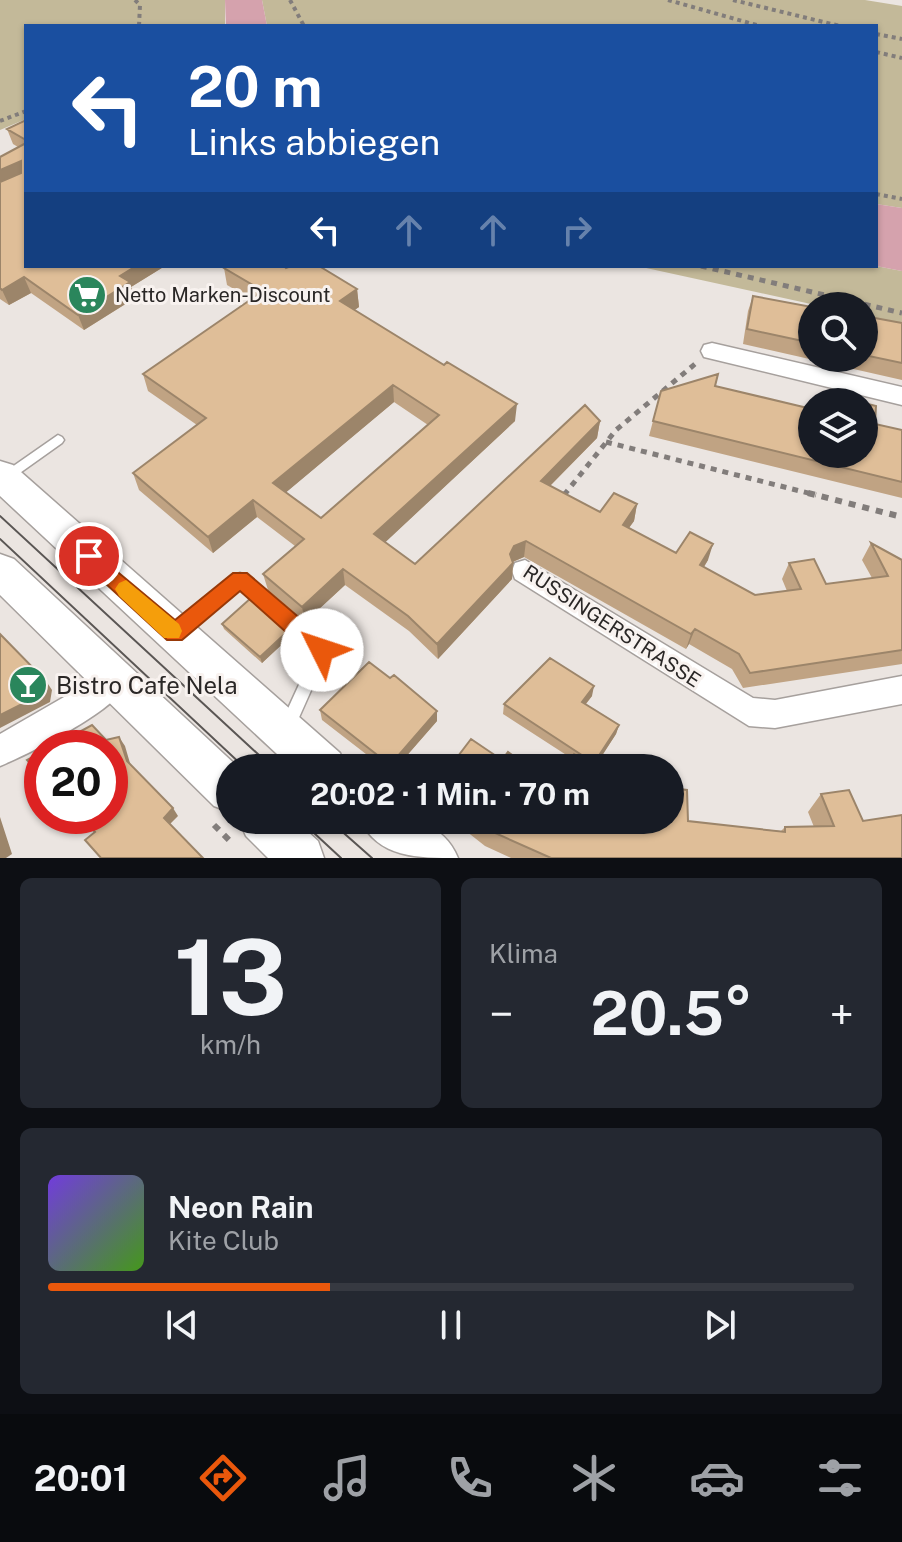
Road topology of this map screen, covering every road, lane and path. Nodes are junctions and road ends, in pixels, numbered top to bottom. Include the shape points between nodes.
1 (135, 0) edge
2 (290, 0) edge
3 (668, 0) edge
4 (733, 0) edge
5 (139, 24) edge
6 (303, 24) edge
7 (753, 24) edge
8 (832, 24) edge
9 (878, 34) edge
10 (902, 39) edge
11 (878, 52) edge
12 (902, 58) edge
13 (24, 112) edge
14 (0, 121) edge
15 (878, 194) edge
16 (902, 199) edge
17 (710, 268) edge
18 (902, 313) edge
19 (712, 351) joint
20 (902, 396) edge
21 (58, 440) dead end
22 (606, 442) junction
23 (2, 477) edge
24 (560, 501) edge
25 (902, 517) edge
26 (0, 570) edge
27 (525, 571) dead end
28 (174, 633) junction
29 (116, 680) junction
30 (902, 690) edge
31 (285, 733) junction
32 (0, 751) edge
33 (308, 754) edge
34 (216, 776) edge
35 (276, 834) edge
36 (402, 834) edge
37 (301, 858) edge
38 (435, 858) edge

1 - 5 path via 140,5
2 - 6 path
3 - 7 path
4 - 8 path
9 - 10 path
11 - 12 path
13 - 14 path
15 - 16 path
17 - 18 path
19 - 20 street
19 - 22 path
21 - 23 lane
22 - 24 path
22 - 25 path
23 - 28 main road
26 - 29 main road
27 - 30 street, RUSSINGERSTRASSE via 749,712 775,714
28 - 31 main road
28 - 31 lane via 240,579 322,650
29 - 32 street
29 - 34 main road
31 - 33 main road
35 - 37 main road
36 - 38 main road

